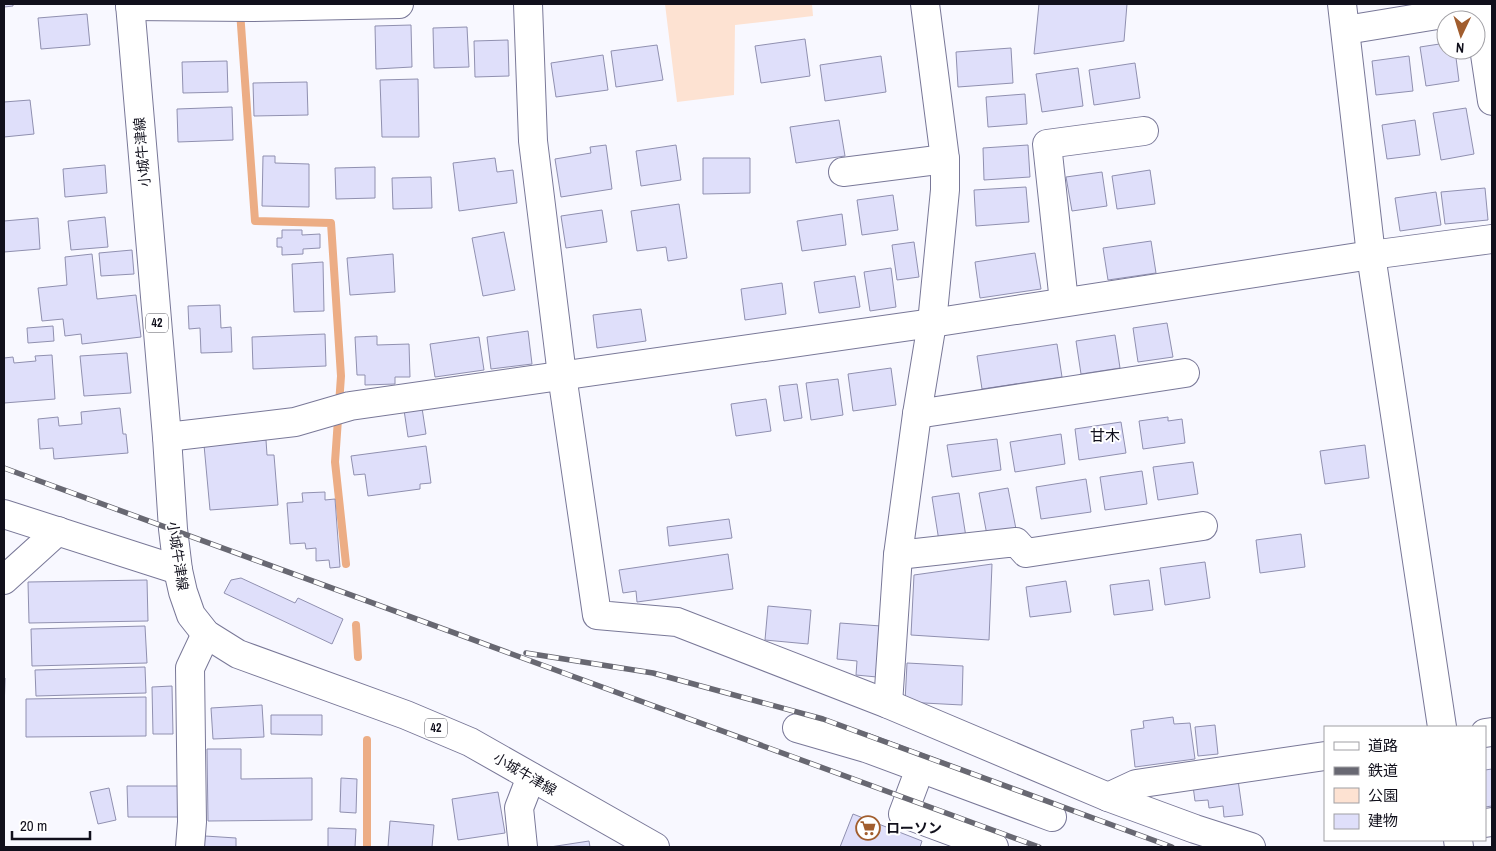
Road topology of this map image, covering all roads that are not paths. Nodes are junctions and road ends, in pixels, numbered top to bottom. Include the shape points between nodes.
1 (399, 4) edge
2 (528, 4) edge
3 (925, 4) edge
4 (130, 5) edge
5 (1485, 7) edge
6 (1344, 17) edge
7 (1492, 101) edge
8 (1144, 131) dead end
9 (945, 159) junction
10 (843, 172) dead end
11 (1492, 239) edge
12 (1371, 255) junction
13 (1064, 302) junction
14 (932, 322) junction
15 (1185, 373) dead end
16 (562, 375) junction
17 (917, 414) junction
18 (167, 436) junction
19 (4, 514) edge
20 (1203, 526) dead end
21 (58, 531) junction
22 (898, 555) junction
23 (178, 570) junction
24 (4, 580) edge
25 (206, 634) junction
26 (888, 704) junction
27 (1442, 726) edge
28 (797, 728) dead end
29 (1324, 756) edge
30 (531, 777) junction
31 (919, 777) junction
32 (1108, 797) junction
33 (908, 815) junction
34 (1052, 817) dead end
35 (190, 847) edge
36 (523, 847) edge
37 (655, 847) edge
38 (960, 847) edge
39 (991, 847) edge
40 (1250, 847) edge

1 - 4 street
2 - 16 street via 533,141
3 - 9 street
4 - 18 street, 小城牛津線 / 42
5 - 6 street
5 - 7 street
6 - 12 street
8 - 13 street via 1047,144
9 - 10 street
9 - 14 street
11 - 12 street
12 - 13 street
12 - 27 street
13 - 14 street
14 - 16 street
14 - 17 street
15 - 17 street
16 - 18 street via 342,409 295,422
16 - 26 street via 597,615 677,622
17 - 22 street
18 - 23 street, 小城牛津線 / 42
19 - 21 street
20 - 22 street via 1026,553 1016,542
21 - 23 street
21 - 24 street
22 - 26 street
23 - 25 street, 小城牛津線 / 42 via 191,615
25 - 30 street, 小城牛津線 / 42 via 238,654 406,715 470,742
25 - 35 street via 190,668
26 - 32 street
28 - 31 street via 866,748
29 - 32 street via 1136,784
30 - 36 street via 519,808
30 - 37 street, 小城牛津線 / 42
31 - 33 street
31 - 34 street
32 - 40 street
33 - 38 street via 899,824
33 - 39 street

